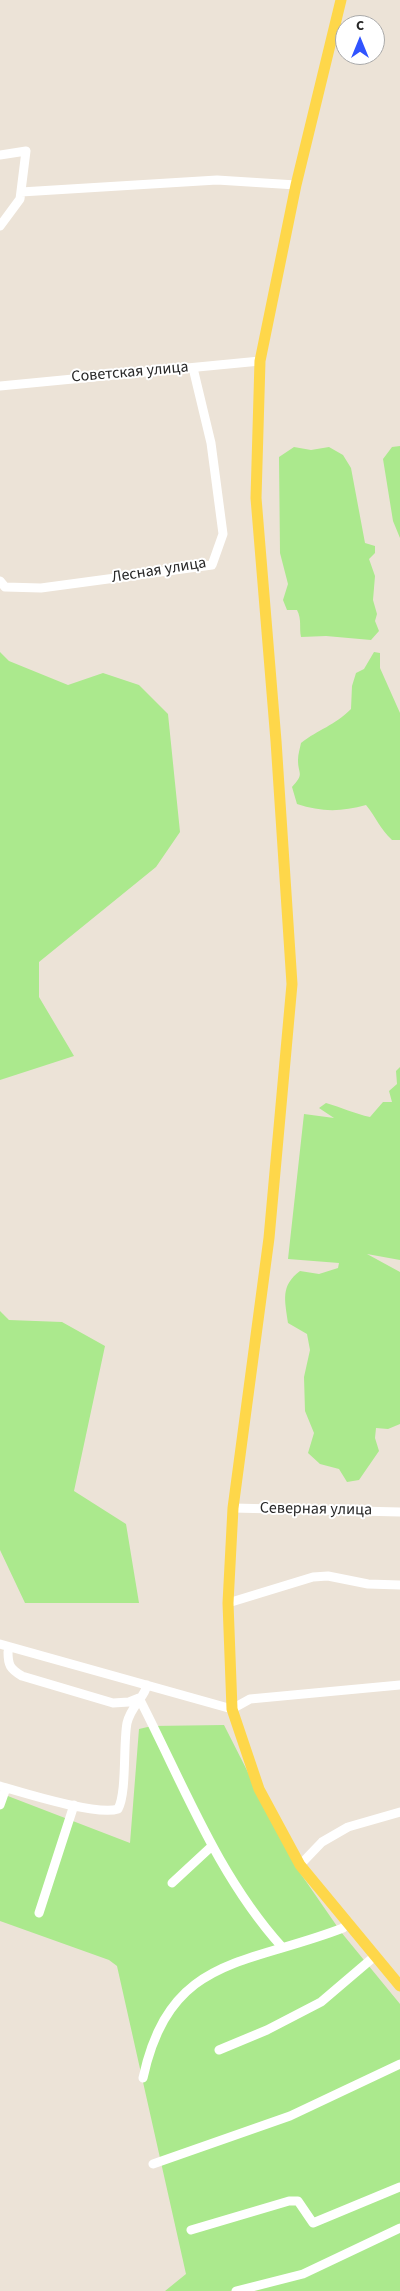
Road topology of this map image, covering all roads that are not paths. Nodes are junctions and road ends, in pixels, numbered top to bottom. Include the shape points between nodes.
1 (341, 0) edge
2 (0, 155) edge
3 (296, 185) junction
4 (21, 192) junction
5 (0, 226) edge
6 (260, 361) junction
7 (193, 368) junction
8 (0, 386) edge
9 (0, 581) edge
10 (233, 1508) junction
11 (400, 1512) edge
12 (400, 1585) edge
13 (228, 1603) junction
14 (0, 1644) edge
15 (25, 1651) junction
16 (4, 1652) edge
17 (147, 1685) junction
18 (400, 1686) edge
19 (139, 1698) junction
20 (232, 1709) junction
21 (3, 1787) edge
22 (74, 1805) junction
23 (0, 1806) edge
24 (400, 1812) edge
25 (212, 1846) junction
26 (300, 1865) junction
27 (172, 1883) dead end
28 (39, 1913) dead end
29 (348, 1922) junction
30 (282, 1947) junction
31 (375, 1956) junction
32 (400, 1986) edge
33 (219, 2050) dead end
34 (400, 2064) edge
35 (143, 2078) dead end
36 (153, 2164) dead end
37 (400, 2187) edge
38 (400, 2228) edge
39 (191, 2230) dead end
40 (236, 2291) edge

1 - 3 main road
2 - 4 street via 26,151
3 - 4 street via 217,180
3 - 6 main road
4 - 5 street via 20,199
6 - 7 street, Советская улица
6 - 10 main road via 256,498 292,984 268,1238
7 - 8 street, Советская улица
7 - 9 street, Лесная улица via 211,443 223,534 212,565 41,588 5,587
10 - 11 street, Северная улица
10 - 13 main road
12 - 13 street via 314,1576
13 - 20 main road
14 - 15 street
15 - 16 street
15 - 17 street
16 - 19 street via 12,1670 22,1676 112,1703
17 - 19 street
17 - 20 street
18 - 20 street via 250,1699
19 - 22 street via 127,1722 118,1809
19 - 25 street
20 - 26 main road via 259,1789
21 - 22 street
21 - 23 street
22 - 28 street
24 - 26 street via 348,1827 322,1842
25 - 27 street
25 - 30 street
26 - 29 main road
29 - 30 street via 338,1930
29 - 31 main road
30 - 35 street via 213,1972 183,1994 161,2023 149,2050
31 - 32 main road
31 - 33 street via 321,2002
34 - 36 street via 290,2116
37 - 39 street via 313,2224 298,2201 289,2201
38 - 40 street via 302,2274

